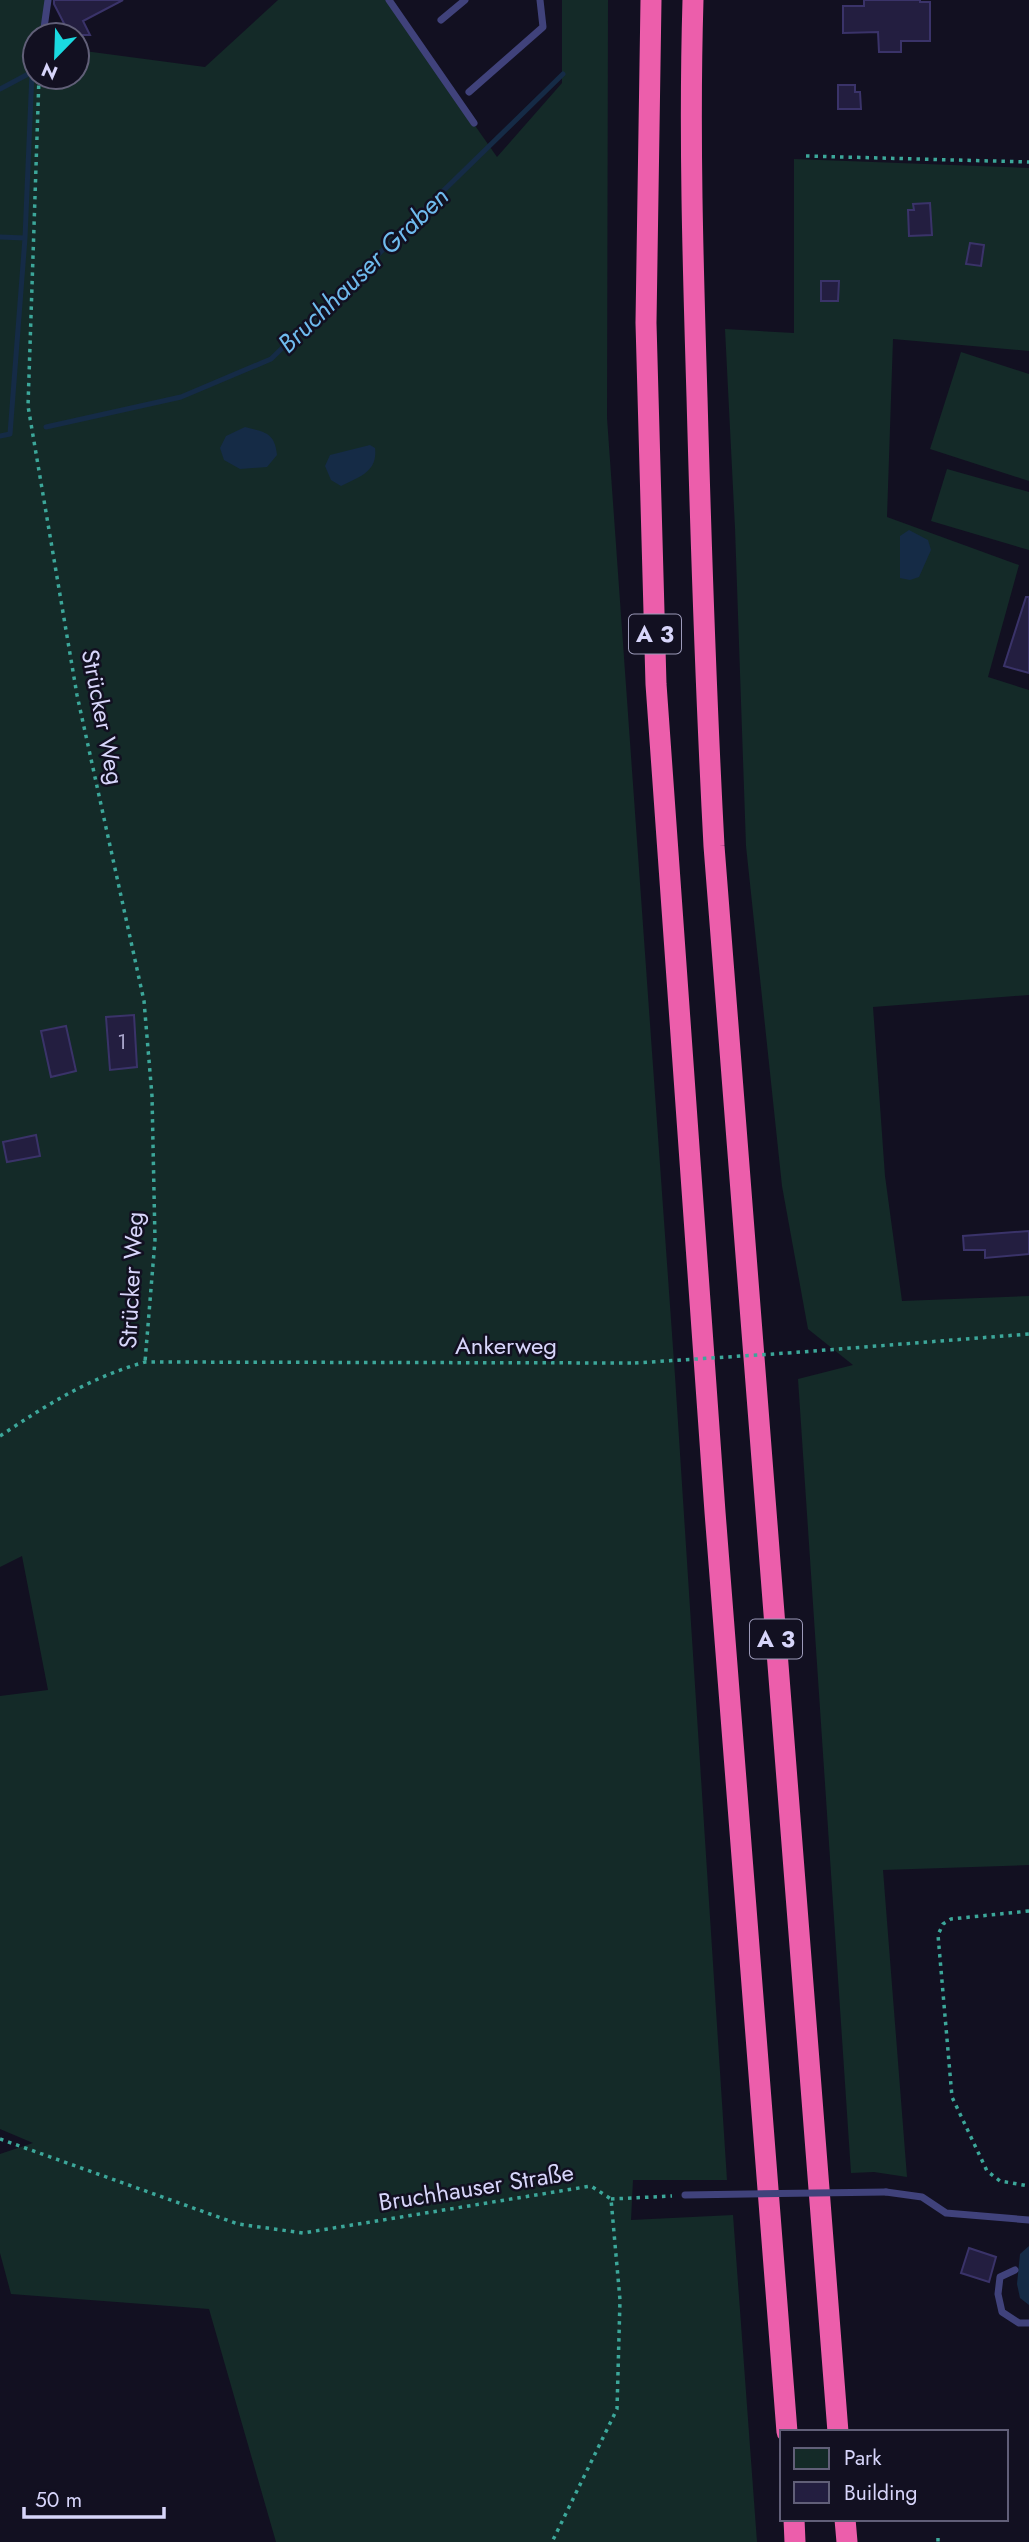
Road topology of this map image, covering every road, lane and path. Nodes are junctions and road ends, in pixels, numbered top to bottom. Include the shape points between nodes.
1 (48, 0) edge
2 (389, 0) edge
3 (465, 0) edge
4 (540, 0) edge
5 (651, 0) edge
6 (693, 0) edge
7 (441, 20) dead end
8 (45, 21) edge
9 (39, 91) edge
10 (468, 92) dead end
11 (474, 123) dead end
12 (806, 156) dead end
13 (1029, 162) edge
14 (1029, 1334) edge
15 (145, 1362) junction
16 (0, 1436) edge
17 (1029, 1911) edge
18 (0, 2139) edge
19 (1029, 2186) edge
20 (685, 2195) joint
21 (611, 2199) junction
22 (1029, 2220) edge
23 (1015, 2270) dead end
24 (1029, 2323) edge
25 (787, 2430) edge
26 (838, 2430) edge
27 (794, 2521) edge
28 (845, 2521) edge
29 (552, 2542) edge
30 (795, 2542) edge
31 (847, 2542) edge

1 - 8 lane
2 - 11 lane
3 - 7 lane
4 - 10 lane via 543,27
5 - 25 highway, A 3 via 646,323 656,684
6 - 26 highway, A 3 via 690,73 705,683
9 - 15 path, Strücker Weg via 28,406 77,695 144,1001 152,1096 155,1240
12 - 13 path
14 - 15 path, Ankerweg, bridge via 635,1363
15 - 16 path, Ankerweg via 110,1372
17 - 19 path via 951,1919 938,1936 952,2097 988,2171 1000,2181
18 - 21 path, Bruchhauser Straße via 238,2224 303,2232 591,2186
20 - 21 path
20 - 22 lane, bridge via 886,2192 922,2197 946,2213
21 - 29 path via 620,2300 617,2409
23 - 24 lane via 1000,2277 1002,2312 1019,2323
27 - 30 highway
28 - 31 highway

